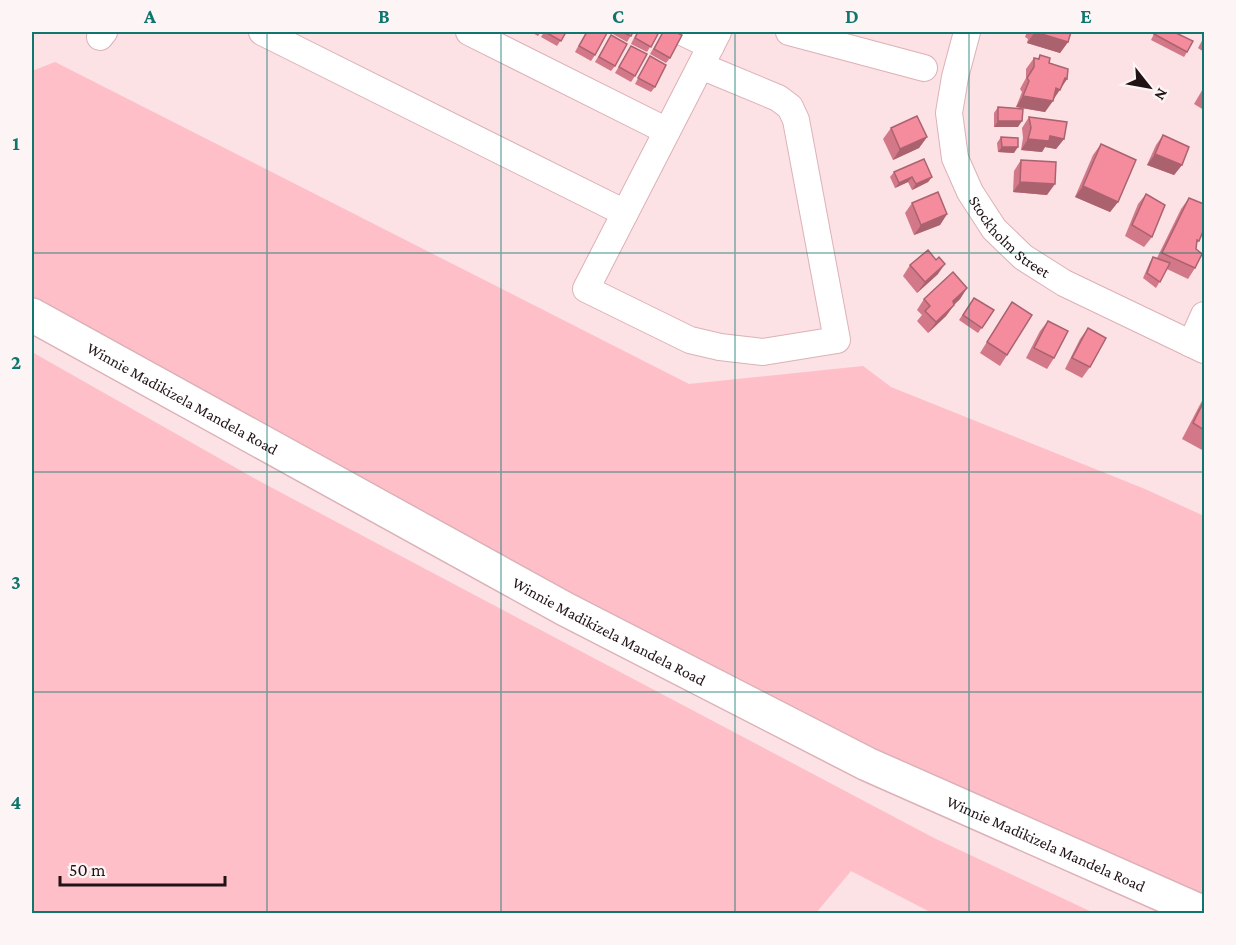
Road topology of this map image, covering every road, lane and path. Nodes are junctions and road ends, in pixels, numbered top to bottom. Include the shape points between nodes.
1 (262, 32) edge
2 (469, 32) edge
3 (682, 32) edge
4 (789, 32) edge
5 (967, 32) edge
6 (710, 48) edge
7 (924, 68) dead end
8 (667, 131) junction
9 (625, 213) junction
10 (32, 315) edge
11 (1204, 315) edge
12 (1198, 347) edge
13 (1204, 913) edge

1 - 9 street
2 - 8 street
3 - 6 street
4 - 7 street
5 - 12 street, Stockholm Street via 950,113 955,158 970,192 994,229 1023,257 1064,283
6 - 8 street
6 - 9 street via 790,107 796,120 837,340 763,352 720,347 690,340 586,289
8 - 9 street
10 - 13 main road, Winnie Madikizela Mandela Road via 565,609 867,764
11 - 12 street

